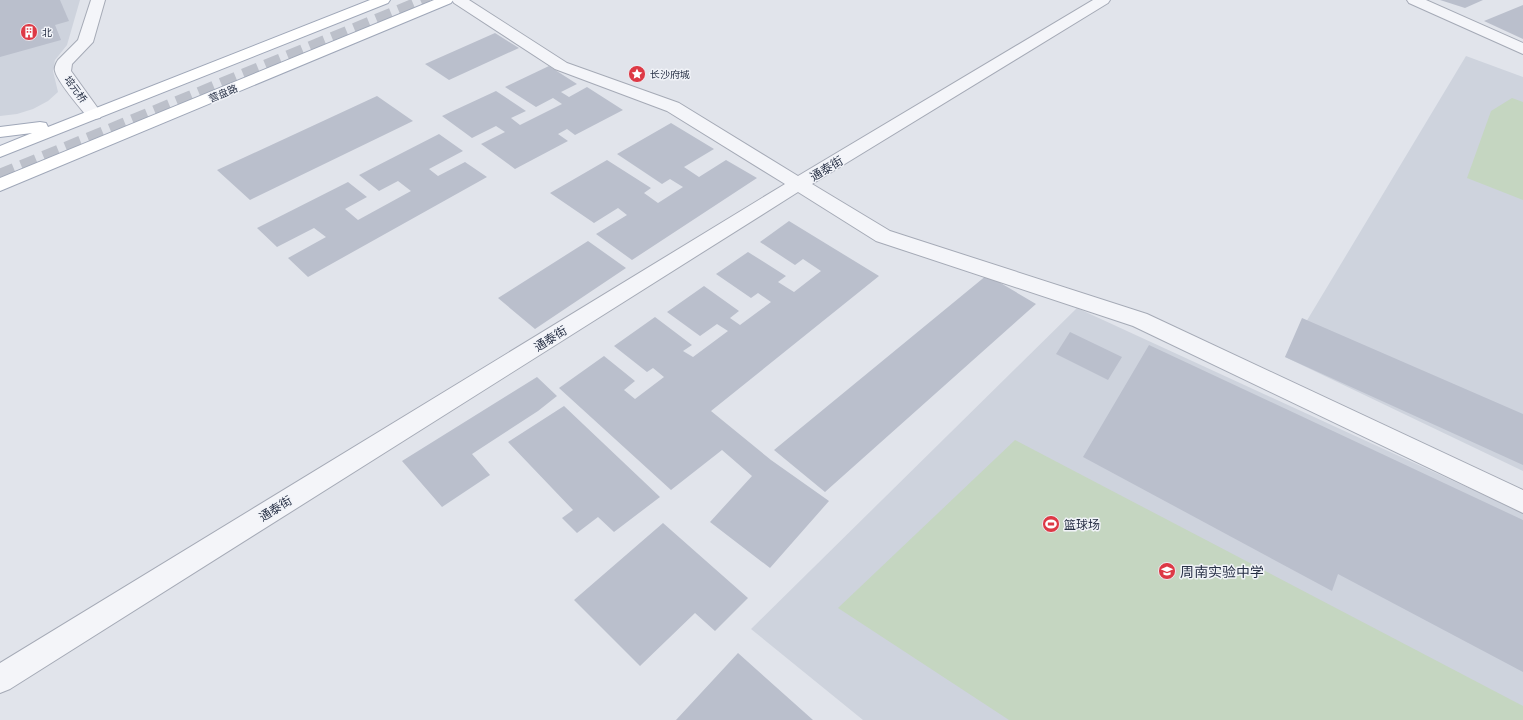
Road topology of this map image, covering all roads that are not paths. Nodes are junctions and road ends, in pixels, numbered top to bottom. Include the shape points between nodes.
1 (98, 0) edge
2 (383, 0) edge
3 (446, 0) edge
4 (459, 0) edge
5 (1103, 0) edge
6 (1414, 0) edge
7 (1523, 49) edge
8 (94, 114) junction
9 (0, 132) edge
10 (0, 152) edge
11 (798, 184) junction
12 (0, 185) edge
13 (1523, 502) edge
14 (0, 679) edge

1 - 8 street, 培元桥 via 85,42 64,63 63,71
2 - 8 main road
3 - 12 main road, 营盘路
4 - 11 street via 561,66 673,107
5 - 11 street, 通泰街
6 - 7 street
8 - 9 main road via 25,130
8 - 10 main road
11 - 13 street via 882,236 1140,320
11 - 14 street, 通泰街

